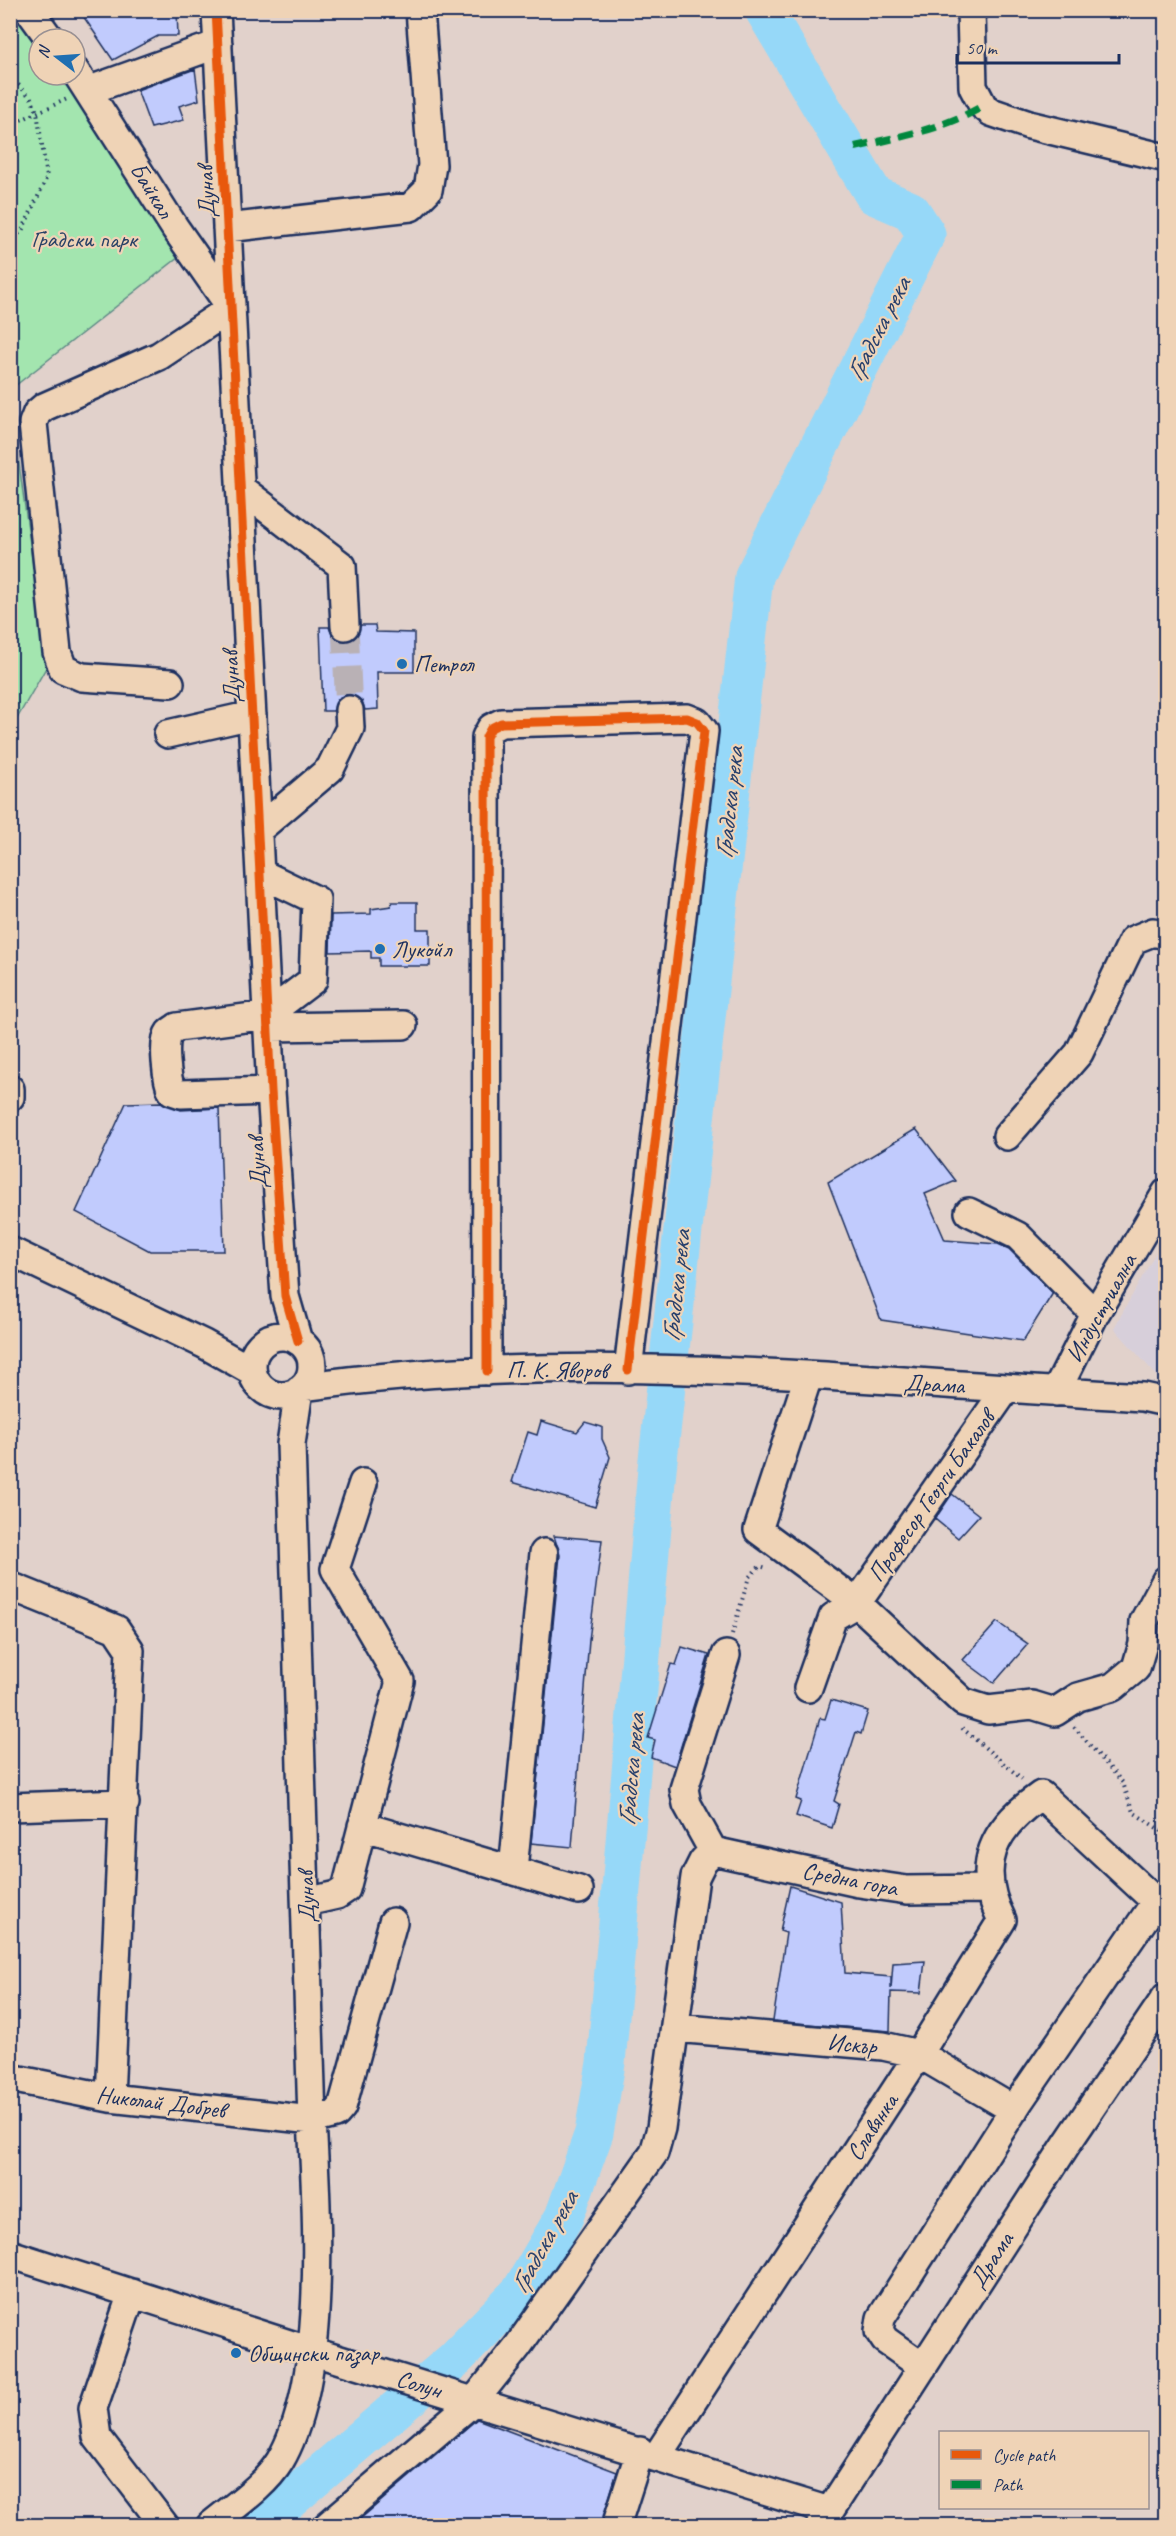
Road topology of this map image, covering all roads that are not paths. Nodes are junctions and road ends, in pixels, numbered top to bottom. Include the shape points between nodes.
1 (28, 10) edge
2 (216, 10) edge
3 (420, 10) edge
4 (971, 10) edge
5 (41, 27) edge
6 (218, 44) junction
7 (87, 79) edge
8 (86, 87) edge
9 (1166, 158) edge
10 (227, 228) junction
11 (231, 308) junction
12 (240, 488) junction
13 (345, 626) tunnel mouth
14 (170, 683) dead end
15 (350, 710) tunnel mouth
16 (252, 715) junction
17 (168, 734) dead end
18 (258, 830) junction
19 (260, 873) junction
20 (1166, 935) edge
21 (268, 1021) junction
22 (403, 1025) dead end
23 (10, 1089) edge
24 (272, 1091) junction
25 (10, 1096) edge
26 (1006, 1136) dead end
27 (1166, 1193) edge
28 (969, 1212) dead end
29 (10, 1251) edge
30 (1095, 1314) junction
31 (279, 1351) junction
32 (702, 1369) joint
33 (628, 1370) junction
34 (487, 1371) junction
35 (378, 1376) junction
36 (808, 1377) junction
37 (1006, 1389) junction
38 (293, 1391) junction
39 (1056, 1392) junction
40 (1166, 1402) edge
41 (363, 1482) dead end
42 (544, 1553) dead end
43 (335, 1569) junction
44 (297, 1572) junction
45 (1166, 1580) edge
46 (10, 1586) edge
47 (856, 1604) junction
48 (726, 1655) road end
49 (808, 1688) dead end
50 (125, 1803) junction
51 (10, 1807) edge
52 (362, 1826) junction
53 (713, 1851) junction
54 (513, 1870) junction
55 (988, 1888) junction
56 (579, 1890) dead end
57 (306, 1902) junction
58 (1160, 1907) edge
59 (393, 1922) dead end
60 (1166, 1997) edge
61 (675, 2028) junction
62 (919, 2055) junction
63 (10, 2078) edge
64 (110, 2098) junction
65 (1014, 2110) junction
66 (312, 2120) junction
67 (10, 2254) edge
68 (132, 2293) junction
69 (311, 2351) junction
70 (923, 2367) junction
71 (474, 2402) junction
72 (649, 2453) junction
73 (825, 2518) edge
74 (165, 2526) edge
75 (210, 2526) edge
76 (327, 2526) edge
77 (616, 2526) edge

1 - 5 street
2 - 6 street, Дунав
3 - 10 street via 432,165 428,190 411,207
4 - 9 street via 973,87 983,106 1021,123
6 - 7 street
6 - 10 street, Дунав
8 - 11 street, Байкал via 175,228
10 - 11 street, Дунав
11 - 12 street, Дунав
11 - 14 street via 159,356 44,407 33,423 57,652 63,669 82,677
12 - 13 street via 342,566
12 - 16 street, Дунав
15 - 18 street via 350,728 330,769
16 - 17 street
16 - 18 street, Дунав
18 - 19 street, Дунав
19 - 21 street, Дунав
19 - 21 street via 316,900 313,980
20 - 26 street via 1154,932 1133,940 1079,1053
21 - 22 street
21 - 24 street, Дунав
21 - 24 street via 177,1027 166,1042 168,1083 172,1091 181,1094
23 - 25 street
24 - 31 street, Дунав via 285,1296
27 - 30 street, Индустриална
28 - 30 street via 1018,1236
29 - 31 street, П. К. Яворов via 204,1344
30 - 39 street, Индустриална
31 - 35 street, П. К. Яворов
31 - 38 street, Дунав via 312,1370
31 - 38 street via 261,1387
32 - 33 street, П. К. Яворов
32 - 36 street, Драма
33 - 34 street, П. К. Яворов
33 - 34 street via 704,731 687,718 501,723 491,728 486,737
34 - 35 street, П. К. Яворов
35 - 38 street, П. К. Яворов
36 - 37 street, Драма
36 - 47 street via 758,1530
37 - 39 street, Драма
37 - 47 street, Професор Георги Бакалов
38 - 44 street, Дунав via 291,1444
39 - 40 street, Драма
41 - 43 street
42 - 54 street
43 - 44 street
43 - 52 street via 400,1681
44 - 57 street, Дунав
45 - 47 street via 1144,1621 1136,1668 1113,1687 1077,1696 1055,1712 1032,1705 988,1710 963,1702
46 - 50 street via 116,1629 130,1650
47 - 49 street via 833,1617
48 - 53 street via 684,1789 687,1804
50 - 51 street
50 - 64 street
52 - 54 street
52 - 57 street via 346,1889
53 - 55 street, Средна гора via 907,1890
53 - 61 street via 695,1877
54 - 56 street
55 - 58 street via 998,1838 1017,1812 1041,1795
55 - 62 street, Славянка via 1002,1920
57 - 66 street, Дунав
58 - 65 street
59 - 66 street via 342,2107 336,2114
60 - 70 street, Драма
61 - 62 street, Искър via 883,2046
61 - 71 street via 654,2153
62 - 65 street, Искър
62 - 72 street, Славянка
63 - 64 street, Николай Добрев
64 - 66 street, Николай Добрев
65 - 70 street via 881,2318 879,2331 885,2340
66 - 69 street, Дунав via 317,2229
67 - 68 street, Солун
68 - 69 street, Солун
68 - 74 street via 93,2408 97,2437
69 - 71 street, Солун
69 - 75 street, Дунав via 293,2435 279,2463 255,2489
70 - 73 street, Драма
71 - 72 street, Солун
71 - 76 street
72 - 73 street, Солун
72 - 77 street, Славянка

